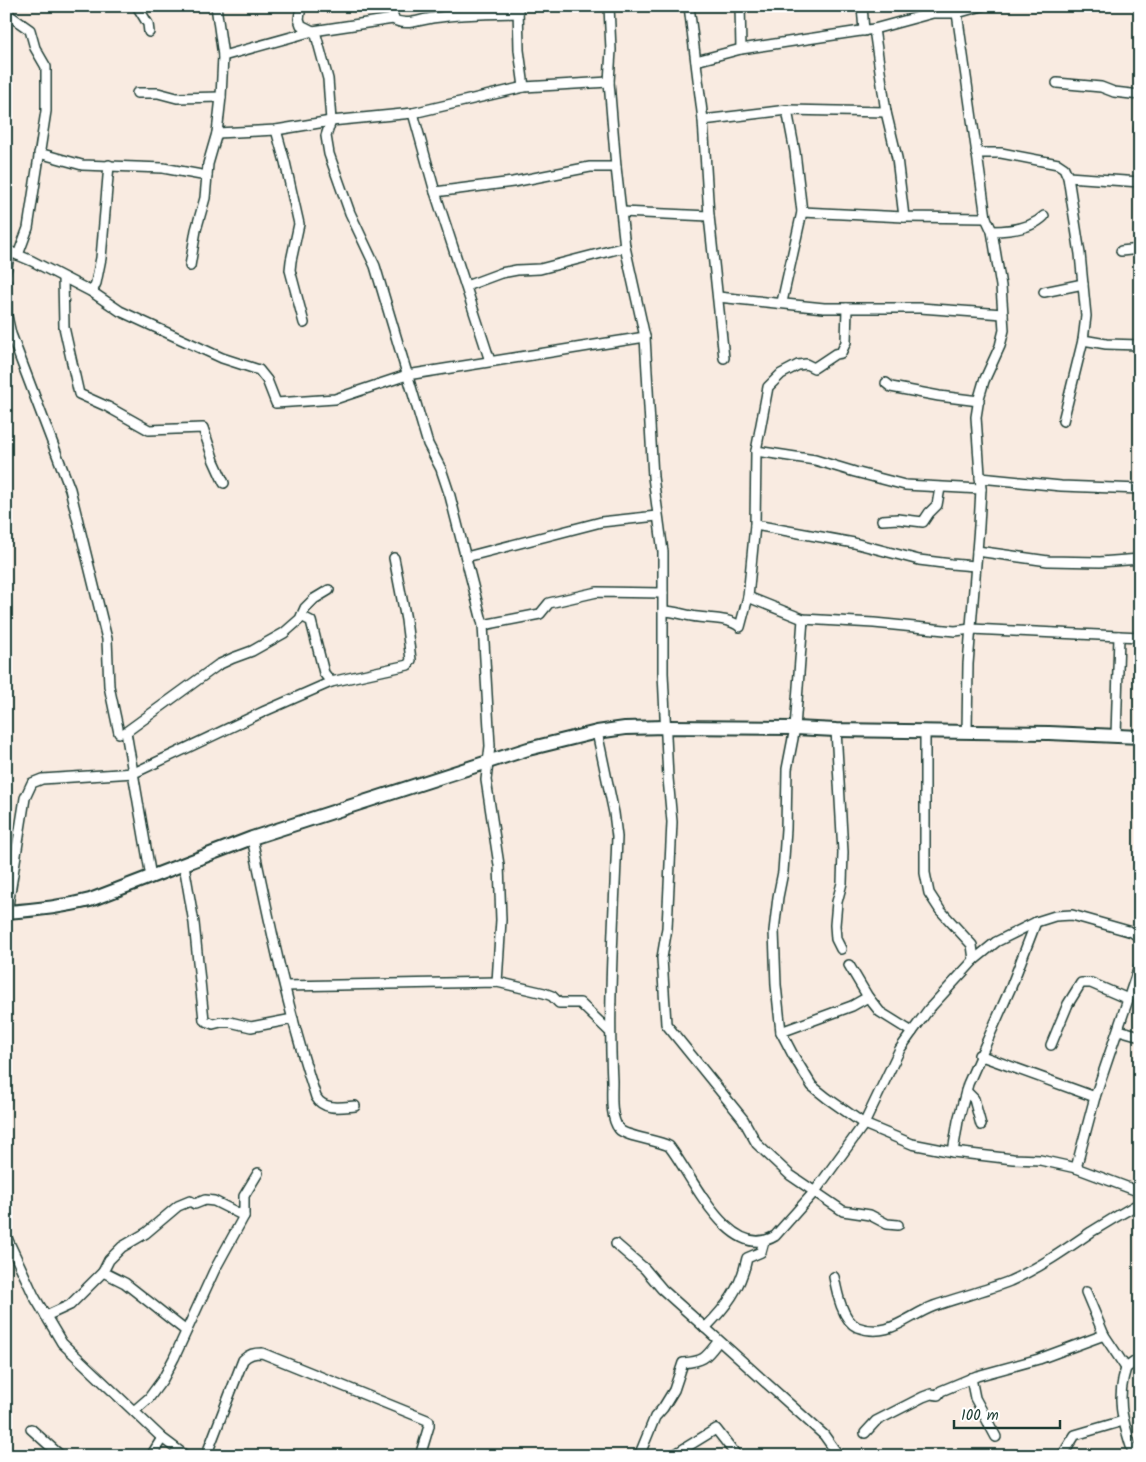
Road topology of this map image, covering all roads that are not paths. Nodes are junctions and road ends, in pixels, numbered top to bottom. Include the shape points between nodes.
1 (138, 6) edge
2 (216, 6) edge
3 (301, 6) edge
4 (393, 6) edge
5 (609, 6) edge
6 (689, 6) edge
7 (740, 6) edge
8 (862, 6) edge
9 (982, 6) edge
10 (518, 10) edge
11 (6, 13) edge
12 (957, 13) junction
13 (393, 19) junction
14 (874, 29) junction
15 (864, 31) junction
16 (149, 32) dead end
17 (313, 32) junction
18 (742, 49) junction
19 (222, 56) junction
20 (696, 61) junction
21 (609, 82) junction
22 (1057, 83) dead end
23 (524, 87) junction
24 (137, 93) dead end
25 (1140, 94) edge
26 (221, 97) junction
27 (787, 110) junction
28 (886, 112) junction
29 (412, 113) junction
30 (703, 120) junction
31 (331, 121) junction
32 (276, 130) junction
33 (217, 133) junction
34 (39, 153) junction
35 (976, 153) junction
36 (109, 165) junction
37 (616, 167) junction
38 (207, 176) junction
39 (1068, 177) junction
40 (1140, 182) edge
41 (435, 192) junction
42 (622, 212) junction
43 (802, 212) junction
44 (709, 216) junction
45 (1044, 216) dead end
46 (904, 217) junction
47 (986, 218) junction
48 (992, 231) junction
49 (625, 247) junction
50 (1140, 249) edge
51 (1121, 251) dead end
52 (11, 252) edge
53 (190, 266) dead end
54 (6, 271) edge
55 (63, 278) junction
56 (6, 281) edge
57 (1083, 284) junction
58 (466, 286) junction
59 (92, 292) junction
60 (1044, 292) dead end
61 (718, 297) junction
62 (782, 302) junction
63 (847, 308) junction
64 (1003, 314) junction
65 (304, 323) dead end
66 (645, 337) junction
67 (1083, 340) junction
68 (1140, 345) edge
69 (724, 358) dead end
70 (490, 361) junction
71 (408, 375) junction
72 (886, 383) dead end
73 (979, 401) junction
74 (1063, 421) dead end
75 (756, 451) junction
76 (980, 478) junction
77 (224, 483) dead end
78 (940, 488) junction
79 (981, 489) junction
80 (1140, 489) edge
81 (657, 516) junction
82 (882, 520) dead end
83 (755, 525) junction
84 (977, 551) junction
85 (466, 557) junction
86 (394, 558) dead end
87 (1140, 559) edge
88 (975, 566) junction
89 (328, 590) dead end
90 (663, 593) junction
91 (748, 597) junction
92 (663, 611) junction
93 (302, 617) junction
94 (803, 619) junction
95 (483, 625) junction
96 (971, 629) junction
97 (1119, 636) junction
98 (1140, 637) edge
99 (331, 682) junction
100 (666, 727) junction
101 (795, 728) junction
102 (836, 730) junction
103 (925, 731) junction
104 (597, 732) junction
105 (967, 732) junction
106 (119, 733) dead end
107 (1116, 736) junction
108 (1140, 737) edge
109 (488, 763) junction
110 (134, 773) junction
111 (252, 838) junction
112 (184, 865) junction
113 (151, 877) junction
114 (6, 912) edge
115 (1036, 922) junction
116 (1140, 938) edge
117 (841, 949) dead end
118 (974, 960) junction
119 (1140, 964) edge
120 (849, 965) dead end
121 (497, 982) junction
122 (285, 986) junction
123 (868, 997) junction
124 (1128, 1000) junction
125 (293, 1020) junction
126 (1119, 1030) junction
127 (610, 1031) junction
128 (781, 1032) junction
129 (912, 1032) junction
130 (1140, 1036) edge
131 (1051, 1045) dead end
132 (979, 1055) junction
133 (966, 1091) junction
134 (1095, 1097) junction
135 (355, 1106) dead end
136 (864, 1124) junction
137 (981, 1124) dead end
138 (953, 1152) junction
139 (1076, 1168) junction
140 (258, 1173) dead end
141 (816, 1190) junction
142 (1140, 1192) edge
143 (1140, 1202) edge
144 (244, 1216) junction
145 (898, 1225) dead end
146 (6, 1236) edge
147 (764, 1241) junction
148 (616, 1244) dead end
149 (103, 1272) junction
150 (834, 1277) dead end
151 (1086, 1292) dead end
152 (46, 1316) junction
153 (705, 1328) junction
154 (186, 1331) junction
155 (1104, 1335) junction
156 (717, 1343) dead end
157 (1140, 1358) edge
158 (1126, 1368) junction
159 (971, 1378) junction
160 (134, 1411) junction
161 (1123, 1422) junction
162 (31, 1429) dead end
163 (865, 1433) dead end
164 (996, 1437) dead end
165 (162, 1438) junction
166 (61, 1456) edge
167 (151, 1456) edge
168 (186, 1456) edge
169 (206, 1456) edge
170 (420, 1456) edge
171 (639, 1456) edge
172 (672, 1456) edge
173 (737, 1456) edge
174 (839, 1456) edge
175 (1062, 1456) edge
176 (1134, 1456) edge

1 - 16 street
2 - 19 street
3 - 17 street via 301,25
4 - 13 street
5 - 21 street
6 - 20 street
7 - 18 street
8 - 15 street
9 - 12 street
10 - 13 street via 445,15 406,23
10 - 23 street
11 - 34 street via 30,30 35,48 46,66 46,111
12 - 14 street via 933,13
12 - 35 street
13 - 17 street
14 - 15 street
14 - 28 street
15 - 18 street
17 - 19 street
17 - 31 street via 328,79
18 - 20 street
19 - 26 street
20 - 30 street
21 - 23 street
21 - 37 street
22 - 25 street
23 - 29 street
24 - 26 street via 158,93 176,98
26 - 33 street
27 - 28 street
27 - 30 street
27 - 43 street
28 - 46 street via 897,158
29 - 31 street
29 - 41 street
30 - 44 street
31 - 32 street
31 - 71 street via 326,136 333,170 375,266
32 - 33 street
32 - 65 street via 299,224 290,270
33 - 38 street
34 - 36 street via 82,165
34 - 52 street via 28,228
35 - 39 street via 1001,153 1058,164
35 - 47 street
36 - 38 street via 163,168
36 - 59 street via 101,258
37 - 41 street via 590,167 513,182
37 - 42 street
38 - 53 street
39 - 40 street
39 - 57 street
41 - 58 street
42 - 44 street
42 - 49 street
43 - 46 street
43 - 62 street
44 - 61 street
45 - 48 street via 1031,225
46 - 47 street
47 - 48 street
48 - 64 street
49 - 58 street via 540,269 501,273
49 - 66 street
50 - 51 street
52 - 54 street
52 - 55 street
55 - 59 street
55 - 77 street via 64,327 79,394 149,430 203,428
56 - 106 street via 11,334 70,489 100,606 107,640 109,686
57 - 60 street
57 - 67 street via 1086,316
58 - 70 street
59 - 71 street via 120,312 222,358 259,370 267,380 276,403 335,399
61 - 62 street
61 - 69 street
62 - 63 street
63 - 64 street via 920,308
63 - 75 street via 846,342 841,352 814,368 806,364 781,374 768,387
64 - 73 street via 1000,346
66 - 70 street
66 - 81 street
67 - 68 street
67 - 74 street
70 - 71 street
71 - 85 street via 428,444 450,496
72 - 73 street via 891,387
73 - 76 street via 976,417
75 - 78 street via 815,460 905,485
75 - 83 street
76 - 79 street
76 - 80 street
78 - 79 street
78 - 82 street via 937,505 923,522
79 - 84 street
81 - 85 street via 601,522
81 - 90 street via 663,552
83 - 88 street via 919,560
83 - 91 street
84 - 87 street via 1048,561
84 - 88 street
85 - 95 street
86 - 99 street via 406,620 410,663
88 - 96 street
89 - 93 street via 305,608
90 - 92 street
90 - 95 street via 597,592 549,603 540,614
91 - 92 street via 740,627 721,620
91 - 94 street
92 - 100 street
93 - 99 street via 311,621 324,673
93 - 110 street via 284,633 252,652 218,665 126,732
94 - 96 street via 955,631
94 - 101 street
95 - 109 street via 490,725
96 - 97 street
96 - 105 street
97 - 98 street
97 - 107 street
99 - 110 street
100 - 101 street
100 - 104 street
100 - 141 street via 672,822 667,928 662,958 666,1024 743,1119 757,1144 790,1174
101 - 102 street
101 - 128 street via 787,769 783,872 774,930
102 - 103 street
102 - 117 street via 843,852 835,924 836,939
103 - 105 street
103 - 118 street via 925,874 929,893 972,945
104 - 109 street via 528,749
104 - 127 street via 617,837
105 - 107 street
107 - 108 street
109 - 111 street
109 - 121 street via 486,780 499,865 501,920
110 - 113 street
110 - 114 street via 42,779 32,783 25,798
111 - 112 street
111 - 122 street
112 - 113 street
112 - 125 street via 204,1020 212,1024 230,1022 251,1027
113 - 114 street via 69,906
115 - 116 street via 1072,915 1132,932
115 - 118 street via 996,942
115 - 132 street via 1011,987
118 - 129 street
119 - 124 street
120 - 123 street
121 - 122 street
121 - 127 street via 544,993 559,1003 580,1003
122 - 125 street
123 - 128 street
123 - 129 street via 885,1015
124 - 126 street
124 - 131 street via 1091,983 1081,983 1068,1004
125 - 135 street via 319,1102 332,1107
126 - 130 street
126 - 134 street
127 - 147 street via 613,1115 620,1131 669,1146 707,1205 724,1224 748,1241
128 - 136 street via 812,1086
129 - 136 street via 900,1049
132 - 133 street
132 - 134 street
133 - 137 street via 974,1099
133 - 138 street
134 - 139 street
136 - 138 street via 912,1144
136 - 141 street
138 - 139 street via 1040,1160
139 - 142 street
140 - 144 street via 244,1196
141 - 145 street via 843,1211 866,1214 887,1224
141 - 147 street via 775,1236
143 - 150 street via 1057,1256 1018,1277 932,1306 881,1331 849,1322 839,1300
144 - 149 street via 214,1200 195,1204 186,1202 122,1247 108,1260
144 - 154 street
146 - 152 street
147 - 153 street via 761,1252 747,1258 744,1273 724,1310
148 - 153 street
149 - 152 street via 70,1305
149 - 154 street via 125,1283
151 - 155 street
152 - 160 street via 62,1343
153 - 174 street via 824,1435
154 - 160 street via 163,1379
155 - 158 street
155 - 159 street
156 - 171 street via 705,1358 683,1363 674,1390 655,1417
157 - 158 street
158 - 161 street via 1122,1382
159 - 163 street via 938,1395 923,1396 891,1412
159 - 164 street via 975,1398
160 - 165 street
161 - 175 street via 1075,1435
161 - 176 street
162 - 166 street
165 - 167 street
165 - 168 street
169 - 170 street via 243,1360 254,1353 262,1353 427,1420 429,1426
172 - 173 street via 716,1429

